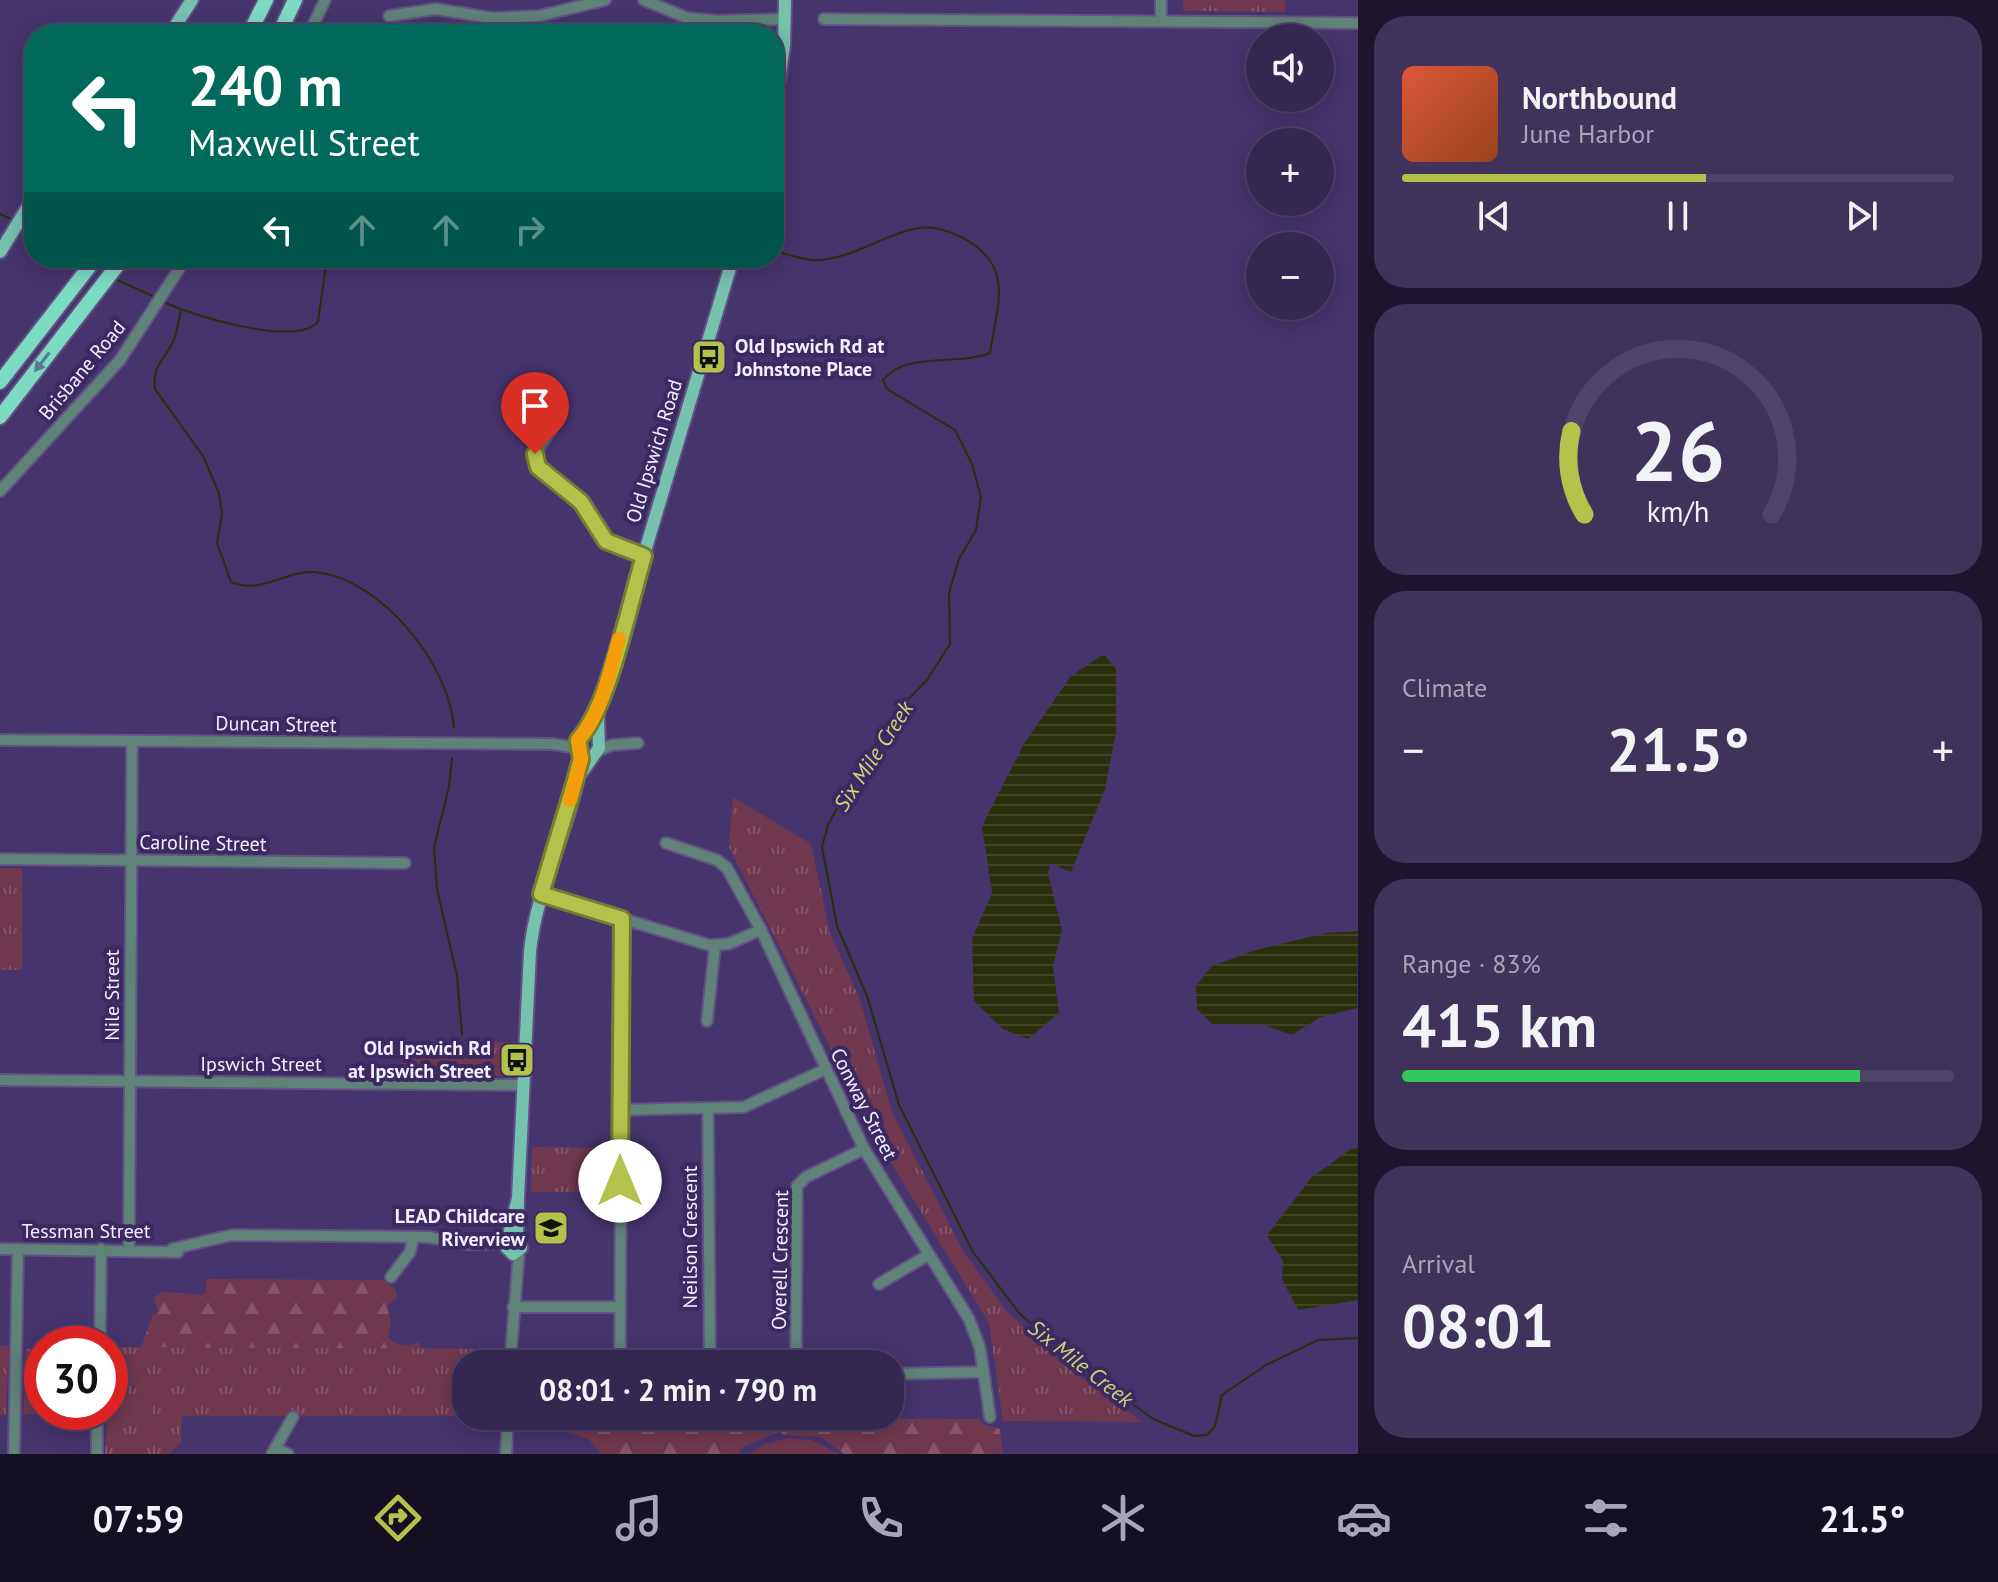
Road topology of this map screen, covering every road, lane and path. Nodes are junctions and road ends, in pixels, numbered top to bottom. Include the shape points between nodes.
1 (192, 0) edge
2 (266, 0) edge
3 (295, 0) edge
4 (325, 0) edge
5 (605, 0) edge
6 (644, 0) edge
7 (785, 0) edge
8 (1161, 0) edge
9 (389, 16) dead end
10 (785, 19) junction
11 (824, 19) dead end
12 (1161, 20) junction
13 (1358, 23) edge
14 (176, 24) edge
15 (254, 24) edge
16 (284, 24) edge
17 (314, 24) edge
18 (784, 28) edge
19 (24, 213) edge
20 (1, 250) edge
21 (88, 268) edge
22 (115, 268) edge
23 (180, 268) edge
24 (730, 268) edge
25 (0, 382) edge
26 (0, 417) edge
27 (551, 430) dead end
28 (0, 491) edge
29 (644, 556) junction
30 (0, 740) edge
31 (132, 741) junction
32 (638, 743) dead end
33 (591, 744) junction
34 (666, 843) dead end
35 (0, 859) edge
36 (131, 861) junction
37 (405, 863) dead end
38 (541, 894) junction
39 (622, 919) junction
40 (761, 930) junction
41 (715, 946) junction
42 (707, 1021) dead end
43 (826, 1069) junction
44 (0, 1080) edge
45 (130, 1081) junction
46 (523, 1085) junction
47 (708, 1109) junction
48 (620, 1110) junction
49 (864, 1149) junction
50 (413, 1238) junction
51 (512, 1247) junction
52 (0, 1249) edge
53 (18, 1249) junction
54 (101, 1249) junction
55 (129, 1249) junction
56 (928, 1255) junction
57 (391, 1277) dead end
58 (879, 1284) dead end
59 (513, 1307) junction
60 (620, 1307) junction
61 (100, 1326) edge
62 (511, 1350) edge
63 (620, 1350) edge
64 (710, 1350) edge
65 (796, 1350) edge
66 (983, 1372) junction
67 (904, 1374) edge
68 (293, 1417) dead end
69 (990, 1417) dead end
70 (97, 1430) edge
71 (507, 1430) edge
72 (274, 1451) edge
73 (14, 1454) edge
74 (97, 1454) edge
75 (288, 1454) edge
76 (506, 1454) edge

1 - 14 main road
2 - 15 highway
3 - 16 highway
4 - 17 street
5 - 9 street via 539,16 492,18 436,9
6 - 10 street via 687,18
7 - 10 main road
8 - 12 street
10 - 18 main road
11 - 12 street
12 - 13 street
19 - 20 main road
21 - 25 highway
22 -> 26 highway
23 - 28 street, Brisbane Road via 135,341
24 - 29 main road, Old Ipswich Road
27 - 29 street via 536,452 538,467 581,502 606,541
29 - 33 main road, Old Ipswich Road
30 - 31 street, Duncan Street
31 - 33 street, Duncan Street
31 - 36 street, Nile Street
32 - 33 street, Duncan Street
33 - 38 main road, Old Ipswich Road
34 - 40 street, Conway Street via 722,863
35 - 36 street, Caroline Street
36 - 37 street, Caroline Street
36 - 45 street, Nile Street
38 - 39 street
38 - 46 main road, Old Ipswich Road via 531,940
39 - 41 street
39 - 48 street
40 - 41 street
40 - 43 street, Conway Street
41 - 42 street
43 - 47 street via 750,1105
43 - 49 street, Conway Street
44 - 45 street, Ipswich Street
45 - 46 street, Ipswich Street
45 - 55 street, Nile Street
46 - 51 main road, Old Ipswich Road
47 - 48 street
47 - 64 street, Neilson Crescent
48 - 60 street
49 - 56 street, Conway Street
49 - 65 street, Overell Crescent via 797,1186
50 - 51 street, Tessman Street
50 - 55 street, Tessman Street via 217,1237 172,1249
50 - 57 street via 410,1252
51 - 59 street, Old Ipswich Road
52 - 53 street, Tessman Street
53 - 54 street, Tessman Street
53 - 73 street
54 - 55 street, Tessman Street
54 - 61 street
56 - 58 street
56 - 66 street, Conway Street via 969,1319
59 - 60 street
59 - 62 street, Old Ipswich Road
60 - 63 street
66 - 67 street
66 - 69 street, Conway Street
68 - 72 street
70 - 74 street
71 - 76 street
72 - 75 street

